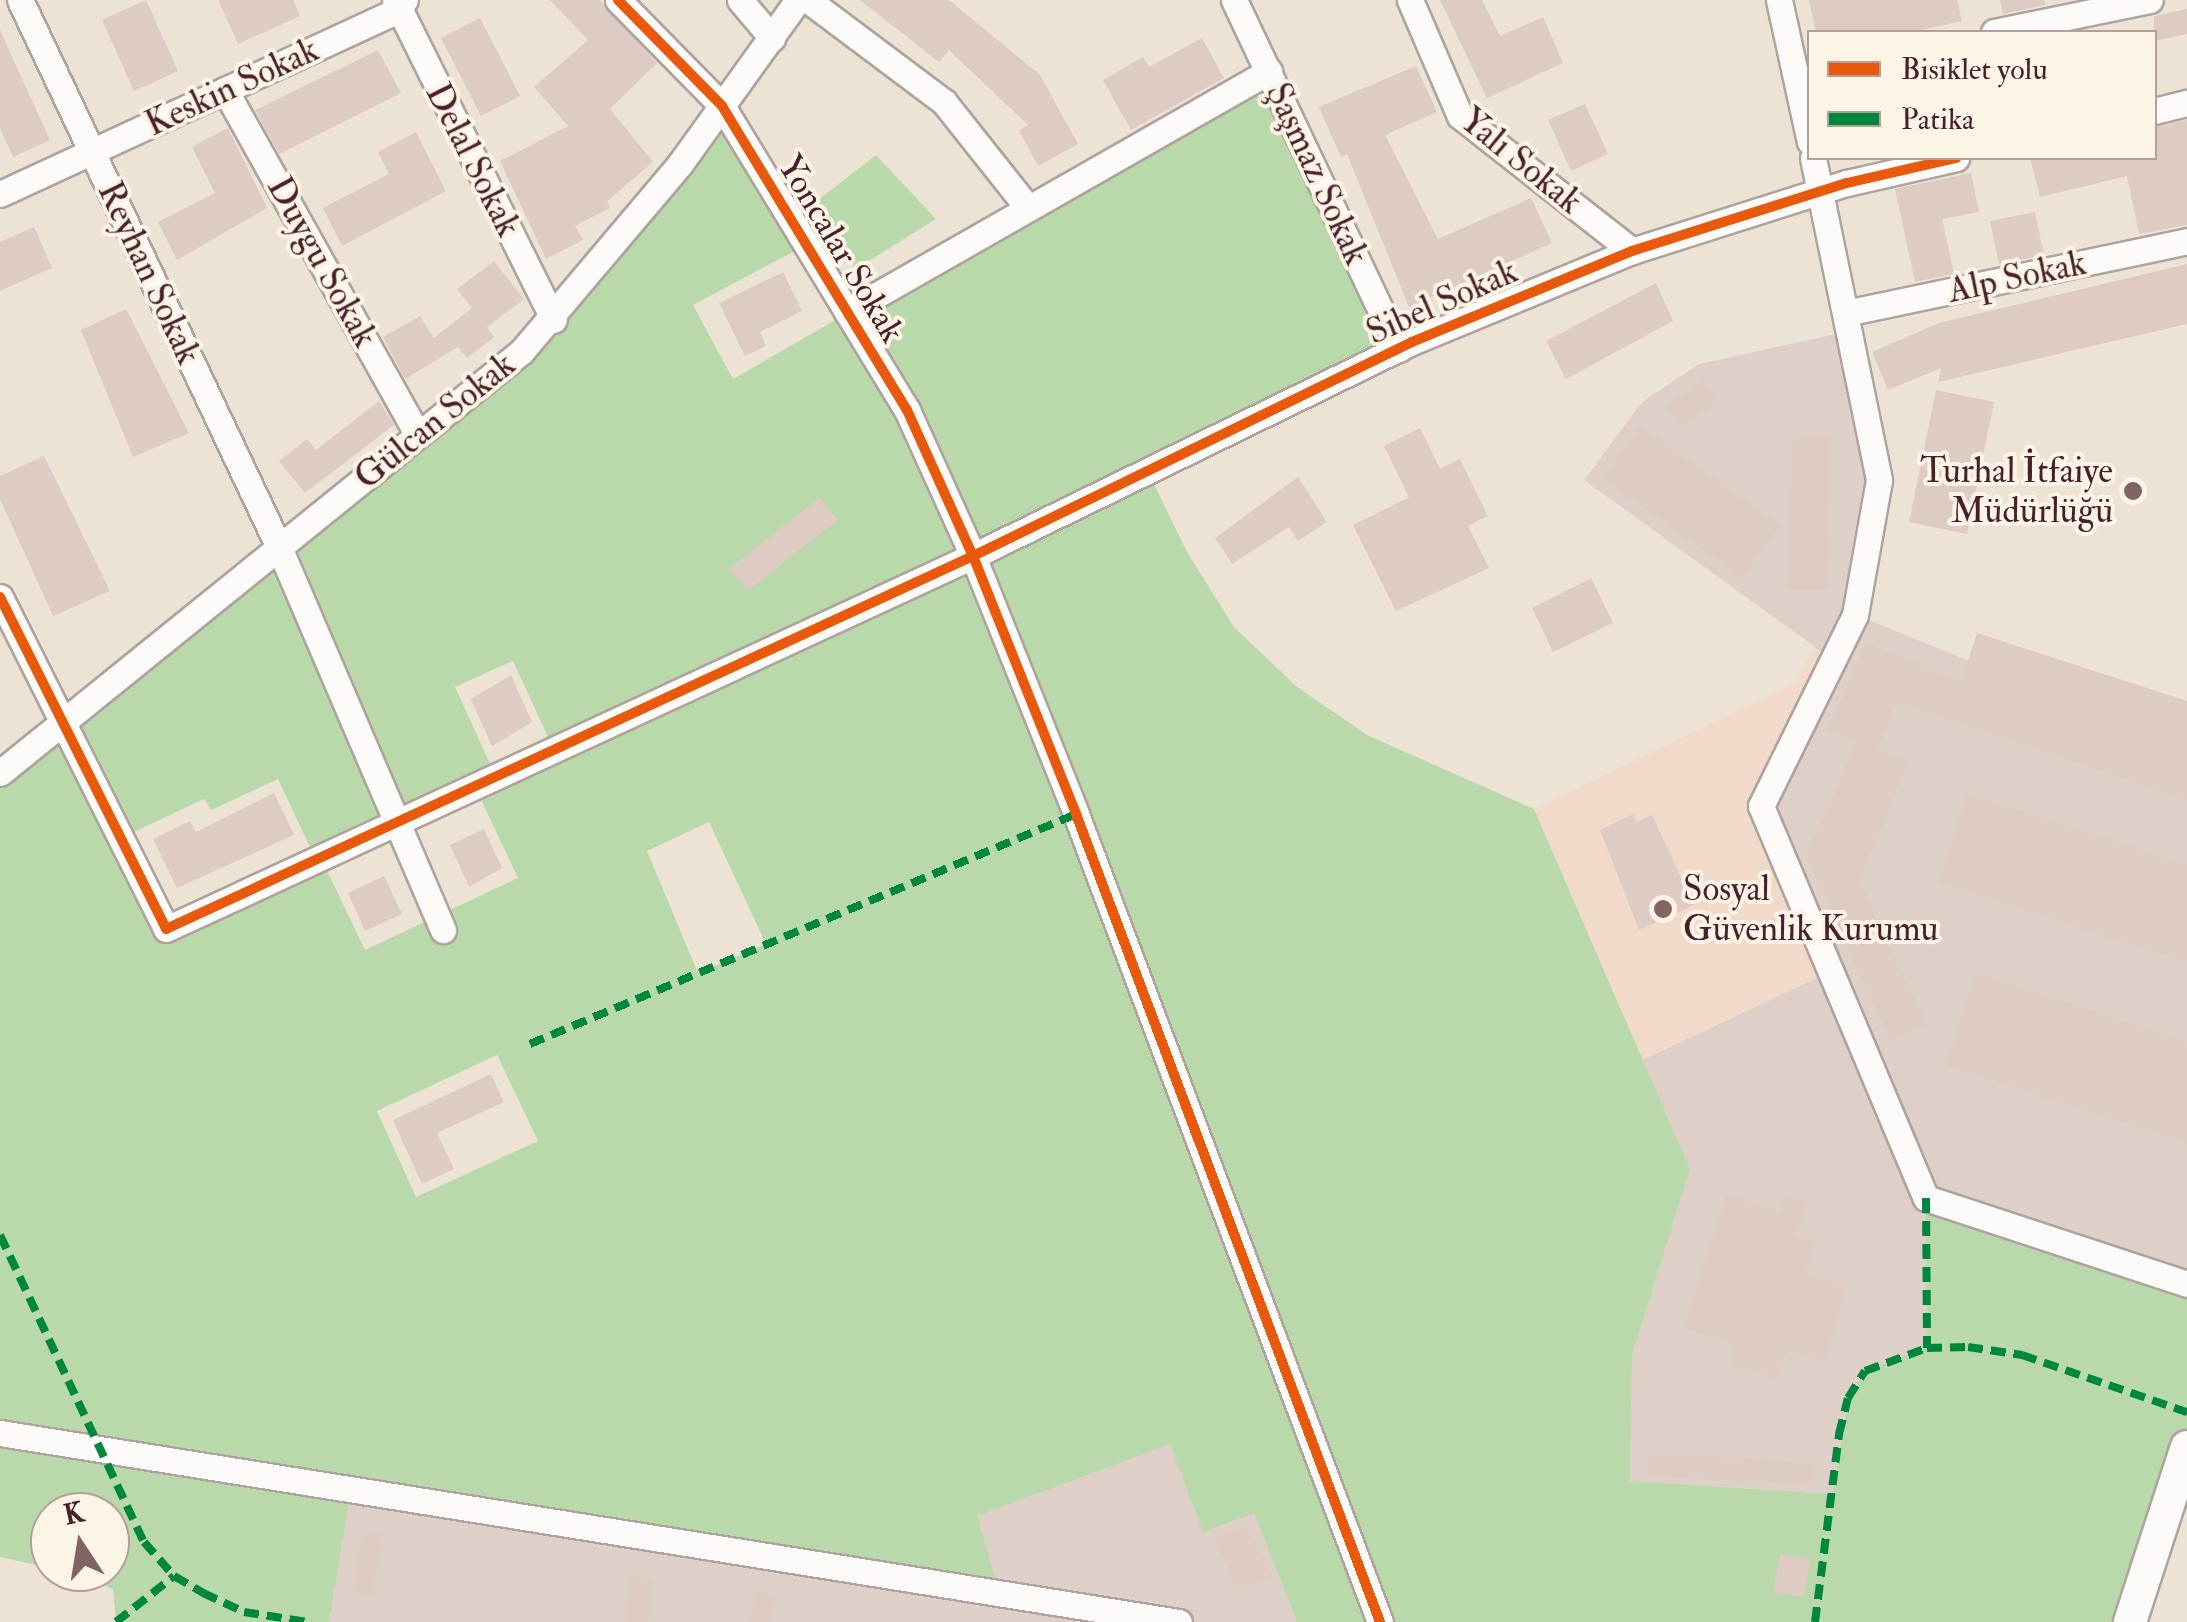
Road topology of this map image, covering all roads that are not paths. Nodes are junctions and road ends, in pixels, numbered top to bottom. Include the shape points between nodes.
1 (20, 0) edge
2 (618, 0) edge
3 (740, 0) edge
4 (798, 0) edge
5 (808, 0) edge
6 (1234, 0) edge
7 (1410, 0) edge
8 (1779, 0) edge
9 (2150, 0) edge
10 (398, 4) edge
11 (2004, 30) edge
12 (772, 38) junction
13 (1268, 71) junction
14 (1802, 73) edge
15 (225, 90) junction
16 (2187, 103) edge
17 (722, 106) junction
18 (2157, 110) edge
19 (1807, 116) edge
20 (92, 152) junction
21 (1813, 160) edge
22 (1948, 160) edge
23 (1820, 192) junction
24 (0, 194) edge
25 (1028, 208) junction
26 (2187, 241) edge
27 (1632, 251) junction
28 (847, 312) junction
29 (1846, 313) junction
30 (554, 320) junction
31 (1399, 349) junction
32 (418, 435) junction
33 (278, 545) junction
34 (973, 556) junction
35 (0, 598) edge
36 (60, 723) junction
37 (0, 773) edge
38 (398, 822) junction
39 (444, 930) dead end
40 (2187, 1284) edge
41 (0, 1433) edge
42 (2187, 1446) edge
43 (1179, 1622) edge
44 (1380, 1622) edge
45 (2130, 1622) edge

1 - 20 street, Reyhan Sokak
2 - 17 street, Yoncalar Sokak
3 - 12 street
4 - 12 street, Gülcan Sokak
5 - 25 street via 944,102
6 - 13 street, Şaşmaz Sokak
7 - 27 street, Yalı Sokak via 1460,116
8 - 14 street
9 - 11 street
10 - 15 street, Keskin Sokak
10 - 30 street, Delal Sokak
12 - 17 street, Gülcan Sokak
13 - 25 street
13 - 31 street, Şaşmaz Sokak
14 - 19 street
15 - 20 street, Keskin Sokak
15 - 32 street, Duygu Sokak
16 - 18 street
17 - 28 street, Yoncalar Sokak
17 - 30 street, Gülcan Sokak
20 - 24 street, Keskin Sokak
20 - 33 street, Reyhan Sokak
21 - 23 street
22 - 23 street, Sibel Sokak
23 - 27 street, Sibel Sokak
23 - 29 street
25 - 28 street
26 - 29 street, Alp Sokak
27 - 31 street, Sibel Sokak
28 - 34 street, Yoncalar Sokak via 906,410
29 - 40 street via 1879,480 1855,614 1761,806 1926,1198
30 - 32 street, Gülcan Sokak
31 - 34 street, Sibel Sokak
32 - 33 street, Gülcan Sokak
33 - 36 street, Gülcan Sokak
33 - 38 street, Reyhan Sokak
34 - 38 street, Sibel Sokak
34 - 44 street, Yoncalar Sokak
35 - 36 street
36 - 37 street, Gülcan Sokak
36 - 38 street, Sibel Sokak via 166,930
38 - 39 street, Reyhan Sokak
41 - 43 street
42 - 45 street

